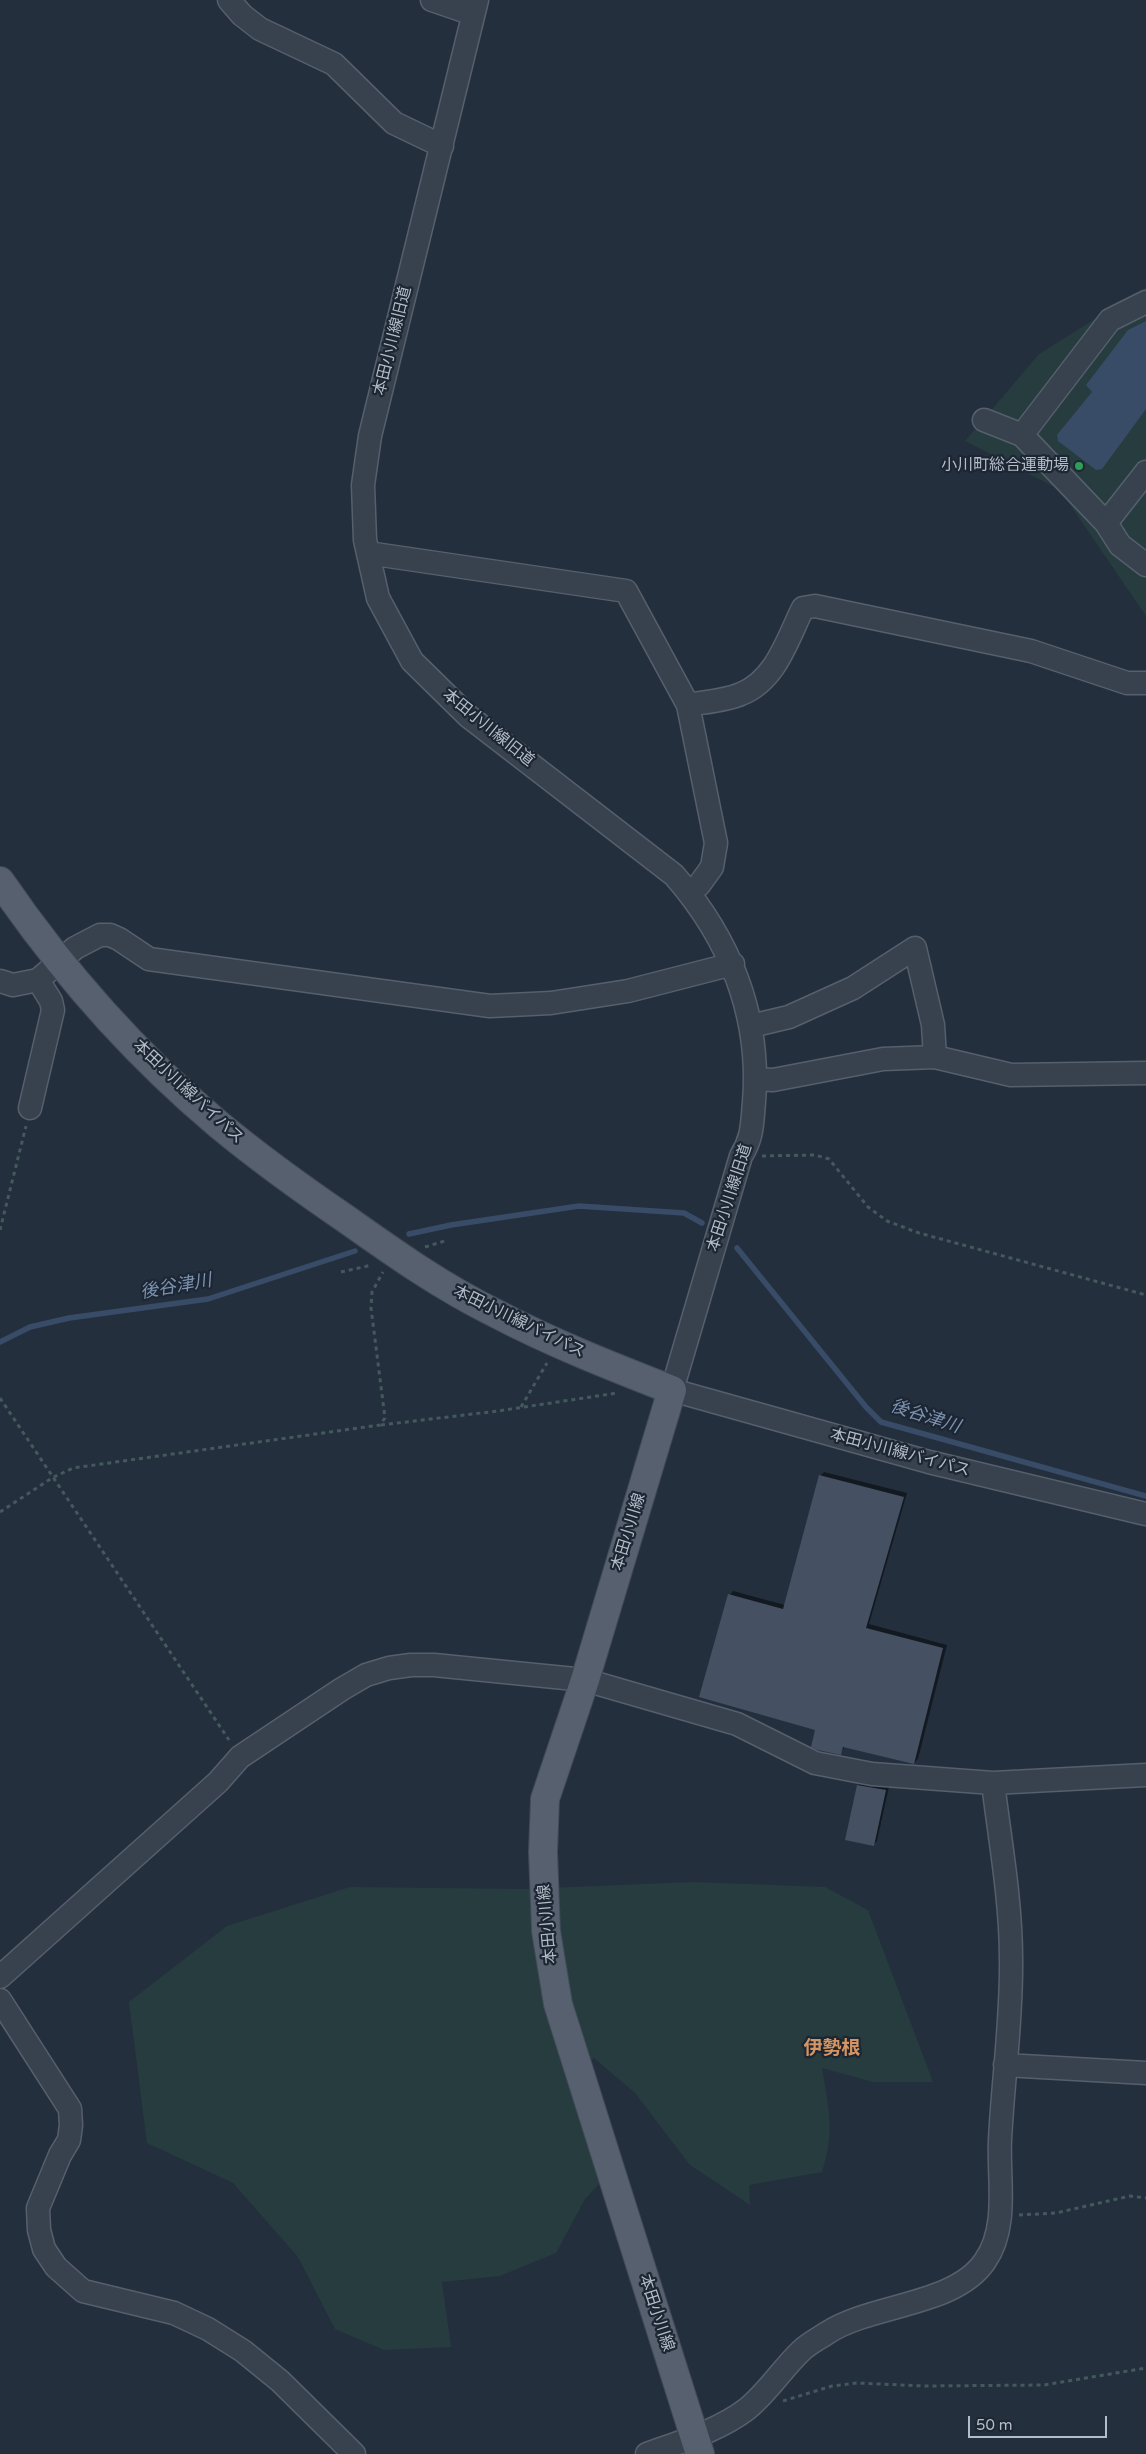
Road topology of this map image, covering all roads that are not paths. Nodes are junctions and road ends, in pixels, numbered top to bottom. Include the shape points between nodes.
1 (230, 0) edge
2 (432, 0) edge
3 (475, 7) edge
4 (442, 146) junction
5 (1146, 302) edge
6 (984, 420) dead end
7 (1022, 434) junction
8 (1146, 472) edge
9 (1106, 523) junction
10 (368, 553) junction
11 (1146, 565) edge
12 (1146, 683) edge
13 (688, 705) junction
14 (0, 881) edge
15 (690, 892) junction
16 (61, 961) junction
17 (733, 964) junction
18 (38, 980) junction
19 (0, 981) edge
20 (751, 1026) junction
21 (935, 1057) junction
22 (1146, 1073) edge
23 (756, 1079) junction
24 (30, 1108) road end
25 (672, 1390) junction
26 (1146, 1514) edge
27 (585, 1680) junction
28 (1146, 1775) edge
29 (993, 1783) junction
30 (0, 1977) edge
31 (0, 2000) edge
32 (1005, 2065) junction
33 (1146, 2073) edge
34 (698, 2446) edge
35 (354, 2454) edge
36 (646, 2454) edge

1 - 4 street via 260,29 334,64 394,123
2 - 3 street
3 - 4 street, 本田小川線旧道
4 - 10 street, 本田小川線旧道 via 370,436 364,485
5 - 7 street via 1110,320
6 - 7 street
7 - 9 street
8 - 9 street
9 - 11 street via 1120,545
10 - 13 street via 626,591
10 - 15 street, 本田小川線旧道 via 378,598 412,661 468,716 674,874
12 - 13 street via 1126,683 1031,651 815,606 803,608 772,671 756,686 740,695
13 - 15 street via 716,843 712,867
14 - 16 main road, 本田小川線バイパス
15 - 17 street, 本田小川線旧道
16 - 17 street via 91,938 110,935 149,958 490,1006 551,1003 628,991
16 - 18 street
16 - 25 main road, 本田小川線バイパス via 125,1034 218,1124 391,1261 495,1314
17 - 20 street, 本田小川線旧道
18 - 19 street via 13,985
18 - 24 street via 53,1010
20 - 21 street via 789,1017 853,988 915,948 933,1025
20 - 23 street, 本田小川線旧道
21 - 22 street via 1012,1075
21 - 23 street via 883,1059 773,1080
23 - 25 street, 本田小川線旧道 via 750,1142 741,1156
25 - 26 street, 本田小川線バイパス via 929,1462
25 - 27 main road, 本田小川線
27 - 29 street via 737,1724 815,1763 900,1777
27 - 30 street via 434,1666 389,1668 366,1675 240,1757 218,1782
27 - 34 main road, 本田小川線 via 545,1799 546,1932 558,2004
28 - 29 street
29 - 32 street via 1011,1959
31 - 35 street via 70,2109 69,2140 38,2208 44,2249 56,2267 83,2291 174,2313 208,2329 243,2351 280,2381
32 - 33 street
32 - 34 street via 999,2216 996,2236 985,2261 950,2290 841,2324 802,2349 765,2393
34 - 36 street

